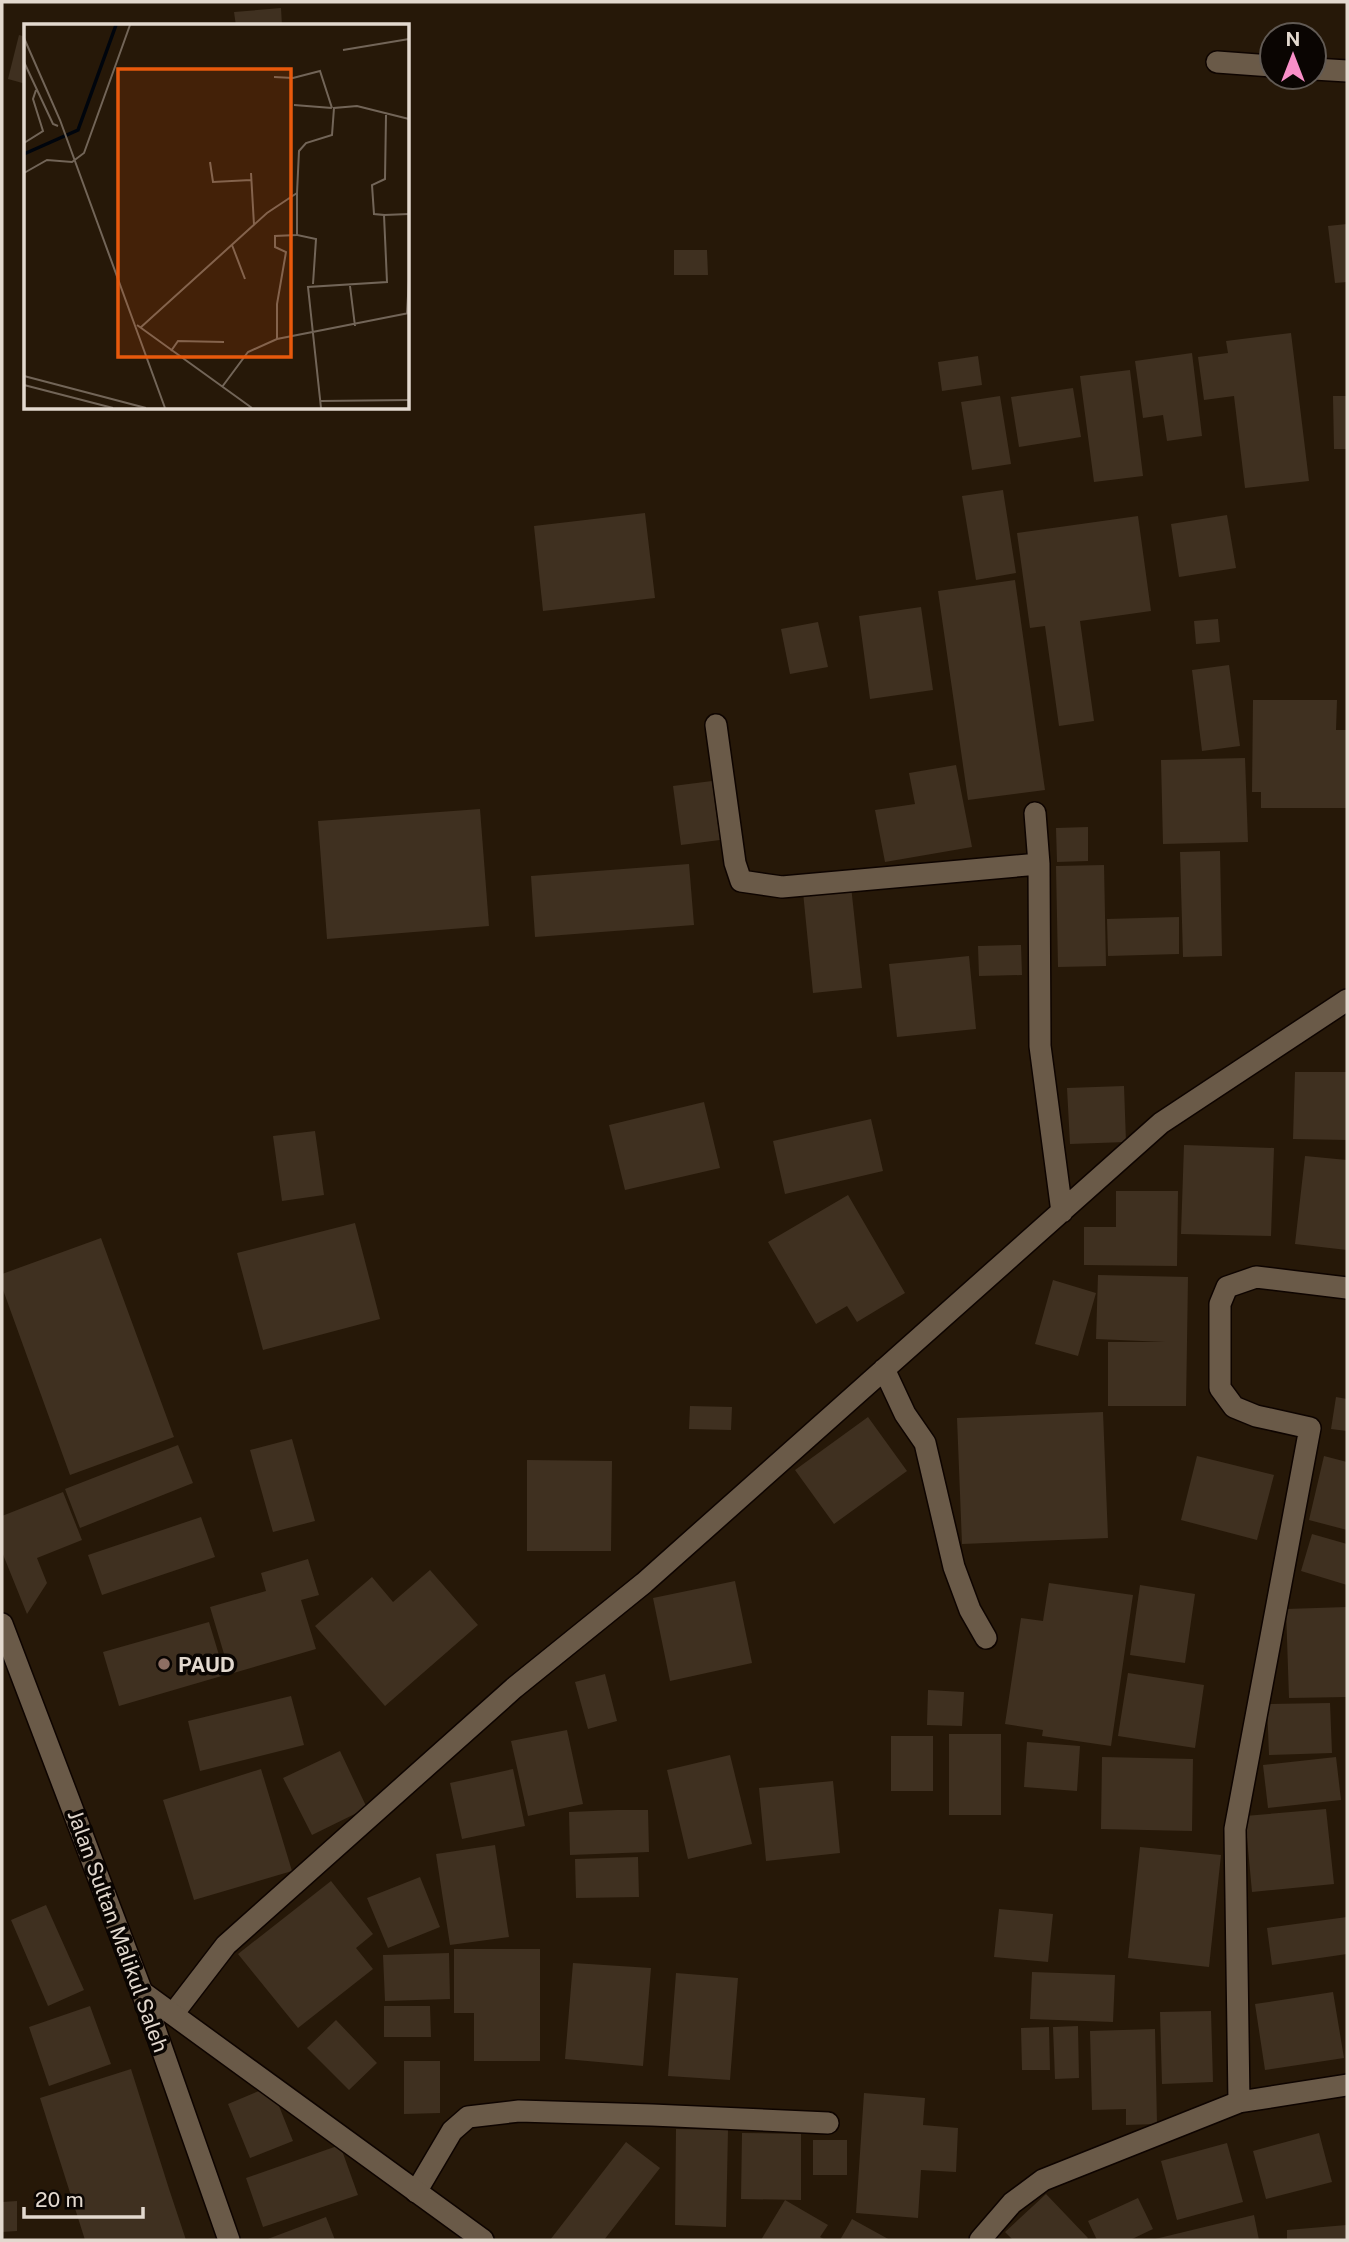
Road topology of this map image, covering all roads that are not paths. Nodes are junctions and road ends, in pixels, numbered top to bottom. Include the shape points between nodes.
1 (1217, 62) dead end
2 (1258, 65) edge
3 (1328, 70) edge
4 (1347, 71) edge
5 (716, 725) dead end
6 (1035, 813) dead end
7 (1039, 864) junction
8 (1347, 1000) edge
9 (1062, 1212) junction
10 (1347, 1288) edge
11 (884, 1370) junction
12 (2, 1624) edge
13 (986, 1637) dead end
14 (142, 1992) junction
15 (173, 2014) junction
16 (1347, 2085) edge
17 (1239, 2102) junction
18 (828, 2123) dead end
19 (416, 2192) junction
20 (229, 2240) edge
21 (483, 2240) edge
22 (980, 2240) edge

1 - 2 street
3 - 4 street
5 - 7 street via 741,881 782,887
6 - 7 street
7 - 9 street via 1040,1046
8 - 9 street via 1161,1123
9 - 11 street
10 - 17 street via 1255,1277 1227,1287 1220,1304 1220,1388 1234,1407 1310,1428 1235,1829
11 - 13 street via 905,1415 925,1443 954,1567
11 - 15 street via 644,1583 514,1688 226,1945
12 - 14 street, Jalan Sultan Malikul Saleh
14 - 15 street
14 - 20 street, Jalan Sultan Malikul Saleh
15 - 19 street
16 - 17 street
17 - 22 street via 1043,2180 1012,2203
18 - 19 street via 532,2112 468,2117 452,2131
19 - 21 street

